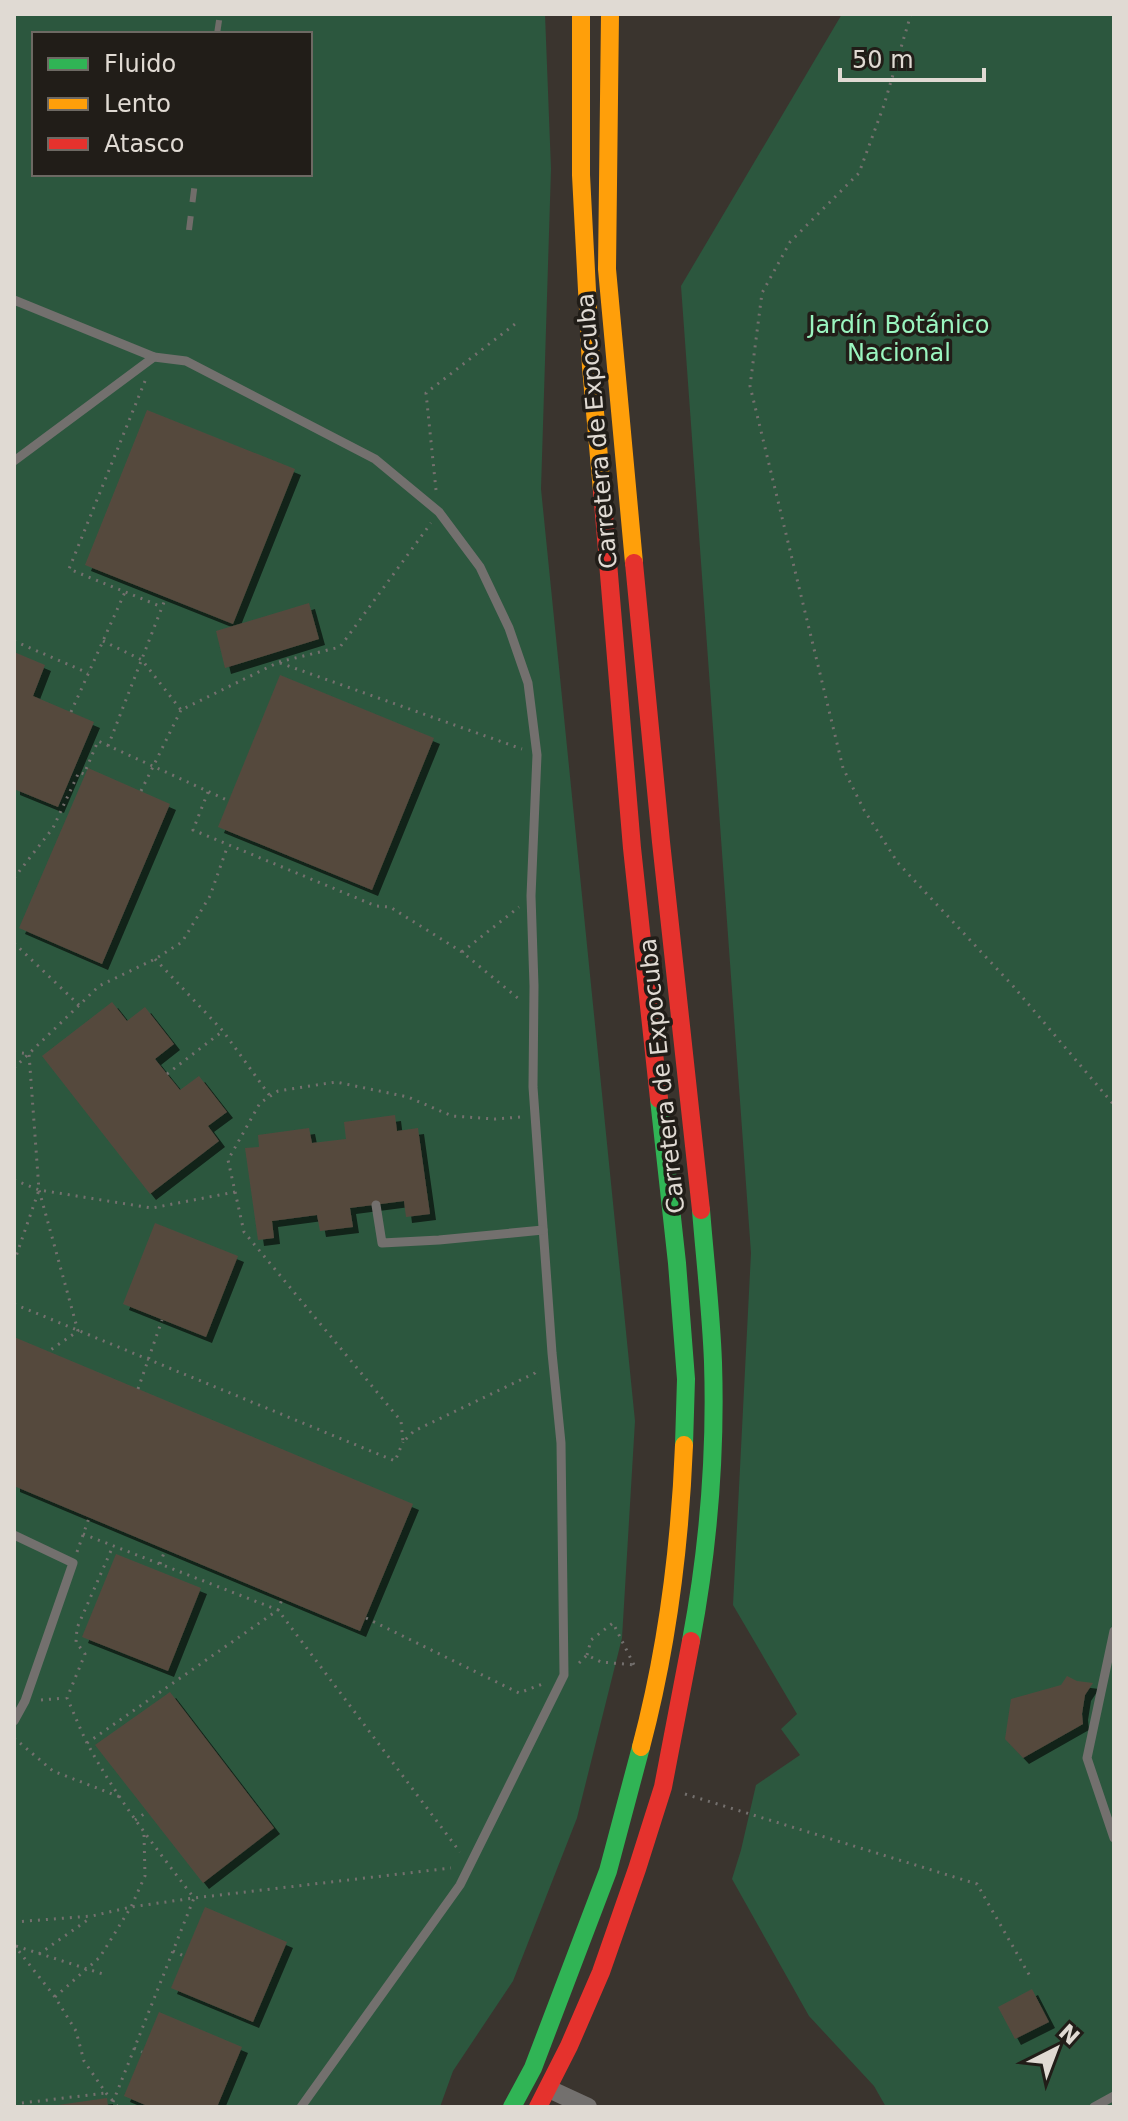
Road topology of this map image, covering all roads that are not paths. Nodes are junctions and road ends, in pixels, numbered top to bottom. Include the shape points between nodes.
1 (581, 14) edge
2 (610, 14) edge
3 (14, 300) edge
4 (154, 357) junction
5 (14, 461) edge
6 (376, 1205) dead end
7 (543, 1230) junction
8 (14, 1535) edge
9 (1114, 1631) edge
10 (14, 1721) edge
11 (1114, 1838) edge
12 (549, 2089) junction
13 (1114, 2096) edge
14 (301, 2107) edge
15 (512, 2107) edge
16 (538, 2107) edge
17 (588, 2107) edge
18 (1094, 2107) edge

1 - 15 main road, Carretera de Expocuba via 581,175 592,383 686,1379 670,1604 648,1720 608,1871 533,2068
2 - 12 main road, Carretera de Expocuba via 611,329 699,1186 713,1361 712,1470 698,1602 663,1787 601,1972
3 - 4 lane
4 - 5 lane
4 - 7 lane via 186,361 375,459 439,512 480,567 509,628 528,683 537,755 531,896 533,1087
6 - 7 lane via 382,1243
7 - 14 lane via 561,1443 564,1675 460,1885
8 - 10 lane via 73,1563
9 - 11 lane via 1087,1758
12 - 16 main road, Carretera de Expocuba
12 - 17 street
13 - 18 lane

